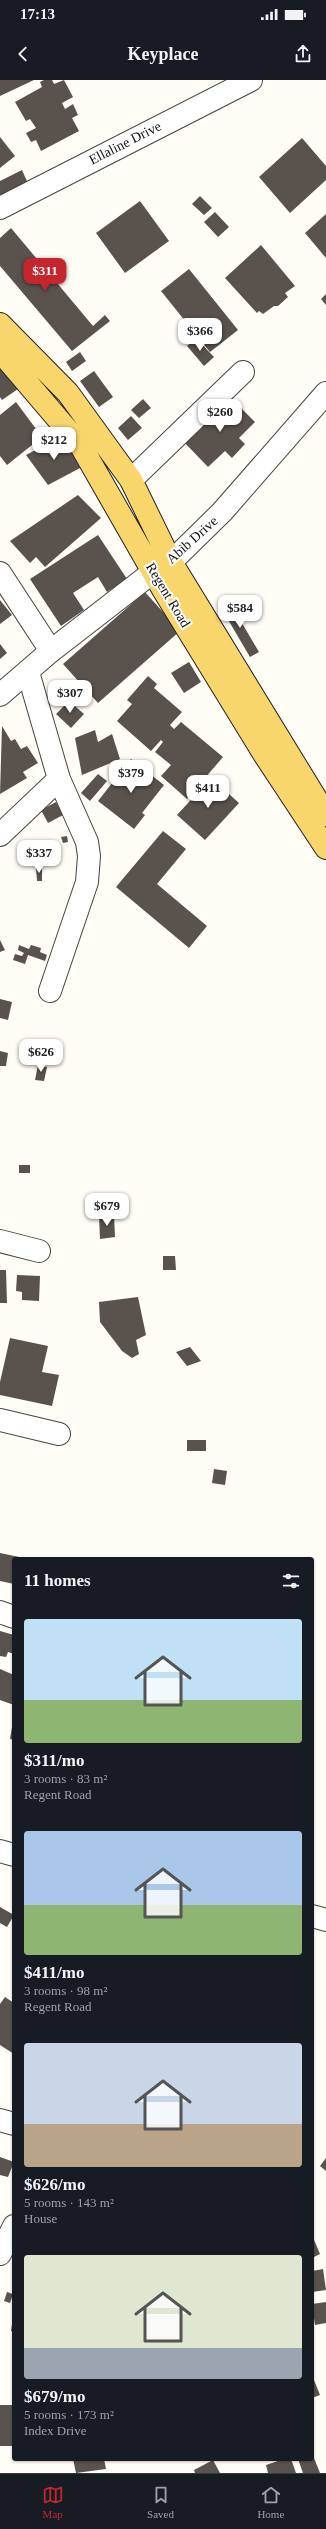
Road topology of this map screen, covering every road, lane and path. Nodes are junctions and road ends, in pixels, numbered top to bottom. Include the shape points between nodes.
1 (251, 80) edge
2 (0, 208) edge
3 (0, 324) edge
4 (0, 351) edge
5 (243, 372) dead end
6 (326, 393) edge
7 (130, 480) junction
8 (162, 567) junction
9 (0, 573) edge
10 (51, 651) junction
11 (28, 672) junction
12 (0, 695) edge
13 (59, 779) junction
14 (326, 815) edge
15 (0, 835) edge
16 (326, 848) edge
17 (50, 991) dead end
18 (0, 1241) edge
19 (39, 1251) dead end
20 (0, 1420) edge
21 (59, 1434) dead end
22 (0, 1612) edge
23 (12, 1616) edge
24 (0, 1851) edge
25 (12, 1854) edge
26 (314, 1917) edge
27 (326, 1920) edge
28 (0, 2120) edge
29 (12, 2123) edge
30 (12, 2230) edge
31 (0, 2254) edge

1 - 2 street, Ellaline Drive
3 - 7 main road, Regent Road via 68,393
4 - 8 main road, Regent Road via 81,446
5 - 7 street
6 - 8 street, Abib Drive via 250,481
7 - 8 main road, Regent Road
8 - 10 street, Abib Drive
8 - 14 main road, Regent Road
8 - 16 main road, Regent Road via 264,754
9 - 10 street
10 - 11 street, Abib Drive
11 - 12 street, Abib Drive
11 - 13 street
13 - 15 street
13 - 17 street via 87,842 89,869 87,882
18 - 19 street
20 - 21 street
22 - 23 street
24 - 25 street
26 - 27 street
28 - 29 street
30 - 31 street

